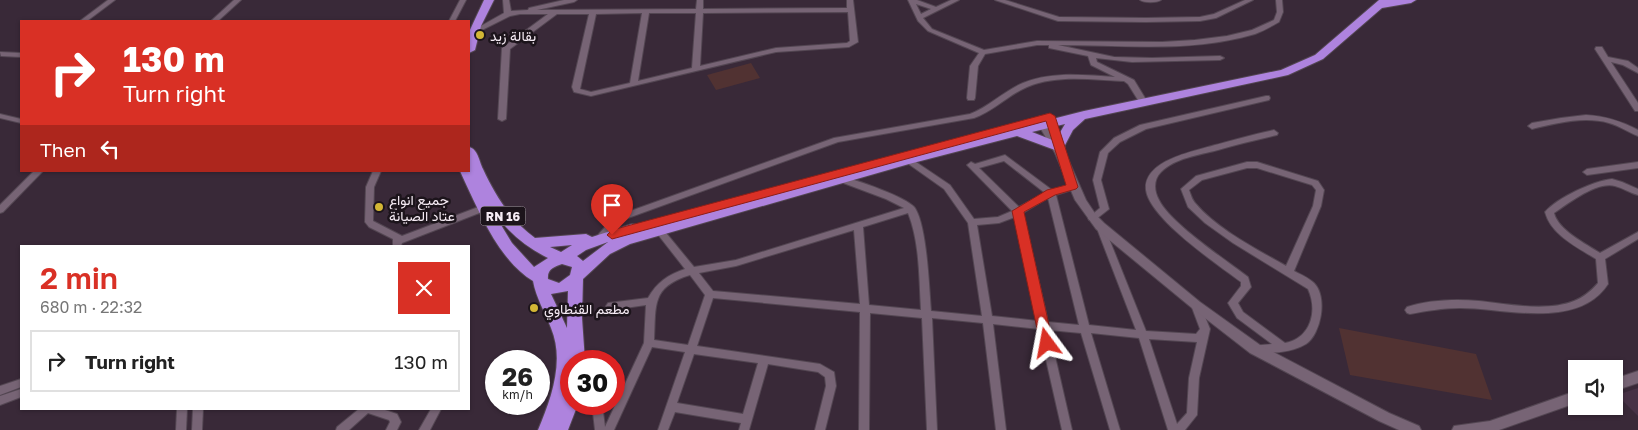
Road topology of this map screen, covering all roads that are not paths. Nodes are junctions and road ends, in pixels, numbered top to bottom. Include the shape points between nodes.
1 (112, 0) edge
2 (238, 0) edge
3 (463, 0) edge
4 (479, 0) edge
5 (488, 0) edge
6 (506, 0) edge
7 (574, 0) edge
8 (700, 0) edge
9 (850, 0) edge
10 (911, 0) edge
11 (956, 0) edge
12 (998, 0) edge
13 (1143, 0) edge
14 (1158, 0) edge
15 (1250, 0) edge
16 (1279, 0) edge
17 (1412, 0) edge
18 (1378, 2) edge
19 (936, 9) junction
20 (852, 10) junction
21 (520, 12) junction
22 (593, 12) junction
23 (646, 12) junction
24 (554, 13) junction
25 (699, 13) junction
26 (508, 14) junction
27 (920, 16) junction
28 (84, 20) edge
29 (215, 20) edge
30 (453, 20) edge
31 (472, 28) edge
32 (470, 43) edge
33 (1037, 43) junction
34 (1598, 49) dead end
35 (983, 52) junction
36 (1, 54) edge
37 (1091, 54) junction
38 (20, 55) edge
39 (1220, 58) dead end
40 (1605, 59) junction
41 (696, 70) junction
42 (1638, 71) edge
43 (1126, 79) junction
44 (634, 83) junction
45 (971, 98) dead end
46 (1141, 98) junction
47 (1266, 98) dead end
48 (1638, 109) edge
49 (1084, 115) junction
50 (0, 116) edge
51 (502, 119) dead end
52 (20, 121) edge
53 (1046, 121) junction
54 (1532, 126) dead end
55 (1018, 131) junction
56 (1274, 133) dead end
57 (1638, 133) edge
58 (1058, 147) junction
59 (470, 153) edge
60 (907, 160) junction
61 (1638, 165) edge
62 (38, 172) edge
63 (377, 172) edge
64 (466, 172) edge
65 (1587, 172) dead end
66 (841, 179) junction
67 (1072, 187) junction
68 (1638, 192) edge
69 (1051, 193) junction
70 (484, 208) junction
71 (910, 208) junction
72 (0, 210) edge
73 (1018, 211) junction
74 (972, 222) junction
75 (1096, 222) junction
76 (858, 226) junction
77 (659, 230) junction
78 (1638, 234) edge
79 (601, 237) junction
80 (531, 243) junction
81 (398, 244) edge
82 (1600, 257) junction
83 (562, 258) junction
84 (691, 271) junction
85 (1289, 271) junction
86 (578, 275) junction
87 (540, 280) junction
88 (710, 294) junction
89 (651, 302) junction
90 (1196, 305) junction
91 (611, 306) dead end
92 (865, 310) junction
93 (1410, 310) dead end
94 (926, 316) junction
95 (986, 321) junction
96 (1042, 326) junction
97 (1205, 329) junction
98 (1086, 330) junction
99 (1144, 336) junction
100 (649, 343) junction
101 (692, 348) junction
102 (1284, 348) junction
103 (1255, 349) junction
104 (572, 350) edge
105 (575, 350) edge
106 (764, 359) junction
107 (1638, 377) edge
108 (1623, 382) edge
109 (20, 384) edge
110 (0, 391) edge
111 (560, 391) edge
112 (20, 393) edge
113 (1568, 400) edge
114 (0, 401) edge
115 (671, 407) junction
116 (182, 410) edge
117 (198, 410) edge
118 (367, 410) edge
119 (371, 410) edge
120 (435, 410) edge
121 (565, 415) edge
122 (598, 415) edge
123 (747, 419) junction
124 (181, 430) edge
125 (197, 430) edge
126 (341, 430) edge
127 (392, 430) edge
128 (424, 430) edge
129 (546, 430) edge
130 (560, 430) edge
131 (600, 430) edge
132 (609, 430) edge
133 (663, 430) edge
134 (744, 430) edge
135 (820, 430) edge
136 (864, 430) edge
137 (932, 430) edge
138 (1002, 430) edge
139 (1067, 430) edge
140 (1115, 430) edge
141 (1173, 430) edge
142 (1178, 430) edge
143 (1414, 430) edge
144 (1459, 430) edge

1 - 28 street
2 - 29 street
3 - 30 street
4 - 31 highway
5 - 31 highway
6 - 26 street
7 - 21 street
8 - 25 street
9 - 20 street
10 - 19 street
10 - 27 street
11 - 19 street
12 - 15 street via 1068,20 1200,19 1216,16
13 - 14 street
16 - 33 street via 1277,21 1234,37 1169,43
17 - 18 highway
18 - 46 highway via 1311,52 1286,64 1241,79
18 - 49 highway via 1319,57 1284,74
19 - 27 street
20 - 25 street
20 - 41 street via 852,44 776,50
21 - 24 street
21 - 26 street
22 - 23 street
22 - 24 street
22 - 44 street via 577,90 591,94
23 - 25 street
23 - 44 street
24 - 51 street via 506,48
25 - 41 street
26 - 31 street
27 - 35 street via 924,26 930,30
31 - 32 highway
33 - 35 street
33 - 37 street
34 - 40 street
35 - 45 street via 974,66
36 - 38 street
37 - 39 street via 1121,59
37 - 43 street via 1094,62
40 - 42 street via 1625,62
40 - 48 street
41 - 44 street
43 - 46 street
43 - 79 street via 1043,80 1026,85 986,110 954,121 837,140 625,216 616,220
46 - 53 highway
47 - 75 street via 1143,127 1117,140 1104,152 1097,180 1105,209
49 - 53 highway
49 - 58 highway via 1068,128
50 - 52 street
53 - 55 highway
53 - 58 street
53 - 79 highway
54 - 57 street via 1592,116 1618,122
55 - 58 highway
55 - 60 highway
56 - 102 street via 1173,159 1155,175 1151,186 1154,201 1165,215 1245,280 1246,287 1233,303 1240,315
58 - 67 street
59 - 80 highway, RN 16 via 508,224
60 - 66 highway
60 - 74 street via 947,187
61 - 65 street
62 - 72 street
63 - 81 street via 370,188 369,222 395,235
64 - 70 highway, RN 16
66 - 71 street
66 - 77 highway
67 - 69 street
67 - 75 street
68 - 82 street via 1608,183 1581,191 1549,212 1551,221 1560,230
69 - 73 street
69 - 73 street via 1005,158 972,166
69 - 98 street
70 - 81 street
70 - 87 highway, RN 16 via 512,253 530,274
71 - 76 street
71 - 94 street via 916,218
73 - 74 street via 999,220
73 - 96 street
74 - 95 street
75 - 90 street
75 - 99 street
76 - 84 street via 736,263
76 - 92 street
77 - 84 street
77 - 86 highway via 614,244
78 - 82 street
79 - 80 highway
79 - 83 highway via 574,248
80 - 83 highway, RN 16
82 - 93 street via 1603,284 1594,296 1558,308 1532,311 1461,304
83 - 86 highway via 576,262
83 - 87 highway via 545,265
84 - 88 street
84 - 89 street via 669,278
85 - 85 street via 1317,206 1320,190 1316,183 1257,165 1234,167 1199,178 1189,185 1187,196 1194,209 1230,236
85 - 102 street via 1315,292 1316,325 1309,336 1293,347
86 - 87 highway via 559,288 547,287
86 - 105 highway
87 - 104 highway via 542,295
88 - 92 street
88 - 101 street
89 - 91 street
89 - 100 street
90 - 97 street
90 - 103 street
92 - 94 street
92 - 136 street
94 - 95 street
94 - 137 street
95 - 96 street
95 - 138 street
96 - 98 street
96 - 139 street
97 - 99 street via 1199,338 1192,339
97 - 142 street via 1194,378 1192,415
98 - 99 street
98 - 140 street
99 - 141 street
100 - 101 street
100 - 132 street
101 - 106 street
101 - 115 street
102 - 103 street
103 - 143 street
106 - 123 street
106 - 135 street via 811,366 830,375 831,386
107 - 108 street
109 - 110 street
111 - 129 highway
112 - 114 street
113 - 144 street via 1490,427
115 - 123 street
115 - 133 street
116 - 124 street
117 - 125 street
118 - 126 street
119 - 127 street via 393,417 396,422
120 - 128 street
121 - 130 highway
122 - 131 street
123 - 134 street

